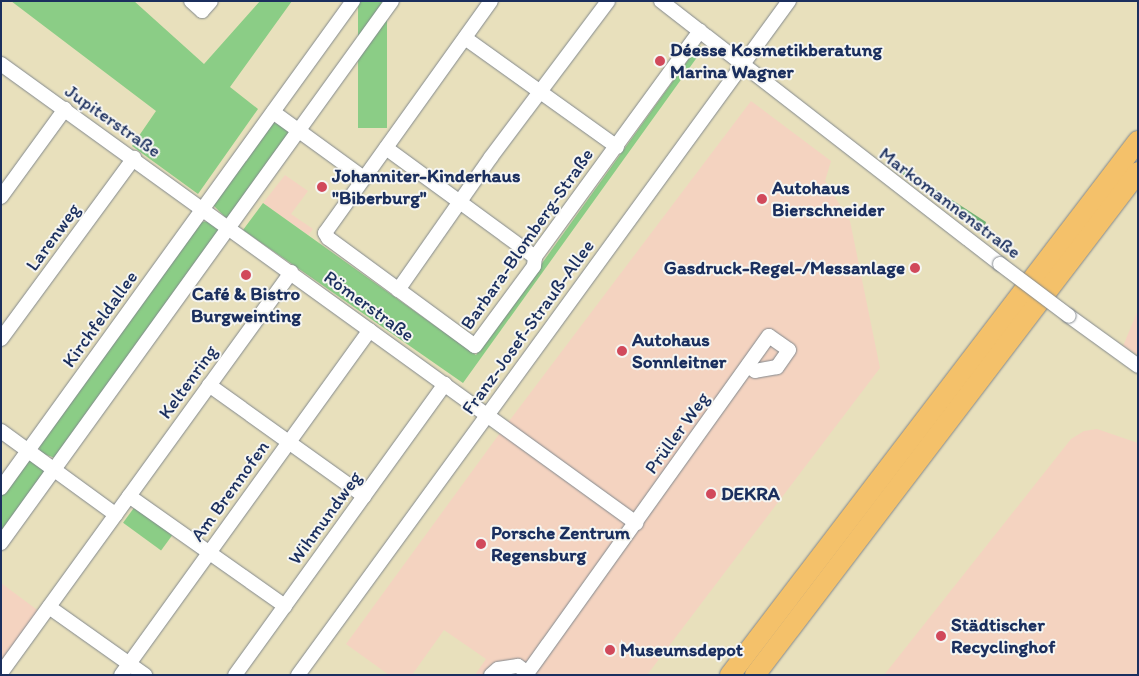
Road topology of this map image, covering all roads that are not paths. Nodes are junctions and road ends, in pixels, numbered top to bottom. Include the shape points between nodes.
1 (191, 1) edge
2 (211, 1) edge
3 (353, 1) edge
4 (392, 1) edge
5 (491, 1) edge
6 (608, 1) edge
7 (661, 1) edge
8 (789, 1) edge
9 (700, 31) junction
10 (465, 38) junction
11 (1, 64) edge
12 (742, 66) junction
13 (541, 93) junction
14 (65, 109) junction
15 (273, 112) junction
16 (299, 130) junction
17 (1138, 141) edge
18 (617, 147) junction
19 (386, 148) junction
20 (134, 158) junction
21 (1138, 172) edge
22 (364, 178) junction
23 (1, 197) edge
24 (461, 203) junction
25 (203, 208) junction
26 (229, 227) junction
27 (535, 257) junction
28 (291, 272) junction
29 (398, 290) junction
30 (370, 330) junction
31 (1, 338) edge
32 (748, 366) dead end
33 (1138, 366) edge
34 (445, 384) junction
35 (209, 385) junction
36 (488, 415) junction
37 (1, 432) edge
38 (289, 442) junction
39 (28, 451) junction
40 (54, 470) junction
41 (1, 488) edge
42 (129, 496) junction
43 (364, 496) junction
44 (116, 514) junction
45 (636, 523) junction
46 (1, 543) edge
47 (210, 552) junction
48 (285, 606) junction
49 (50, 607) junction
50 (129, 663) junction
51 (1, 672) edge
52 (527, 674) edge
53 (120, 675) edge
54 (145, 675) edge
55 (235, 675) edge
56 (298, 675) edge
57 (491, 675) edge
58 (730, 675) edge
59 (755, 675) edge

1 - 2 street via 202,12
3 - 15 street, Kirchfeldallee
4 - 16 street
5 - 10 street
6 - 13 street
7 - 9 street, Markomannenstraße
8 - 12 street, Franz-Josef-Strauß-Allee
9 - 12 street, Markomannenstraße
9 - 18 street, Barbara-Blomberg-Straße
10 - 13 street
10 - 19 street
11 - 14 street, Jupiterstraße
12 - 33 street, Markomannenstraße, bridge
12 - 36 street, Franz-Josef-Strauß-Allee
13 - 18 street
13 - 24 street via 491,157
14 - 20 street, Jupiterstraße
14 - 23 street
15 - 16 street
15 - 25 street, Kirchfeldallee
16 - 22 street
16 - 26 street
17 - 58 highway
18 - 27 street, Barbara-Blomberg-Straße
19 - 22 street
19 - 24 street
20 - 25 street, Jupiterstraße
20 - 31 street, Larenweg
21 - 59 highway
22 - 29 street, Barbara-Blomberg-Straße via 325,232 328,238
24 - 27 street
24 - 29 street
25 - 26 street
25 - 39 street, Kirchfeldallee
26 - 28 street, Römerstraße
26 - 40 street
27 - 29 street, Barbara-Blomberg-Straße via 534,266 475,346
28 - 30 street, Römerstraße
28 - 35 street, Keltenring
30 - 34 street, Römerstraße
30 - 38 street, Am Brennofen
32 - 45 street, Prüller Weg
34 - 36 street, Römerstraße
34 - 43 street, Wihmundweg
35 - 38 street
35 - 42 street, Keltenring
36 - 45 street
36 - 56 street, Franz-Josef-Strauß-Allee
37 - 39 street
38 - 43 street
38 - 47 street, Am Brennofen
39 - 40 street
39 - 41 street, Kirchfeldallee
40 - 44 street
40 - 46 street
42 - 44 street, Keltenring
42 - 47 street
43 - 48 street, Wihmundweg
44 - 49 street, Keltenring
45 - 52 street, Prüller Weg
47 - 48 street
47 - 50 street, Am Brennofen
48 - 55 street, Wihmundweg
49 - 50 street
49 - 51 street, Keltenring
50 - 53 street, Am Brennofen
50 - 54 street
52 - 57 street, Prüller Weg via 518,666 498,668

